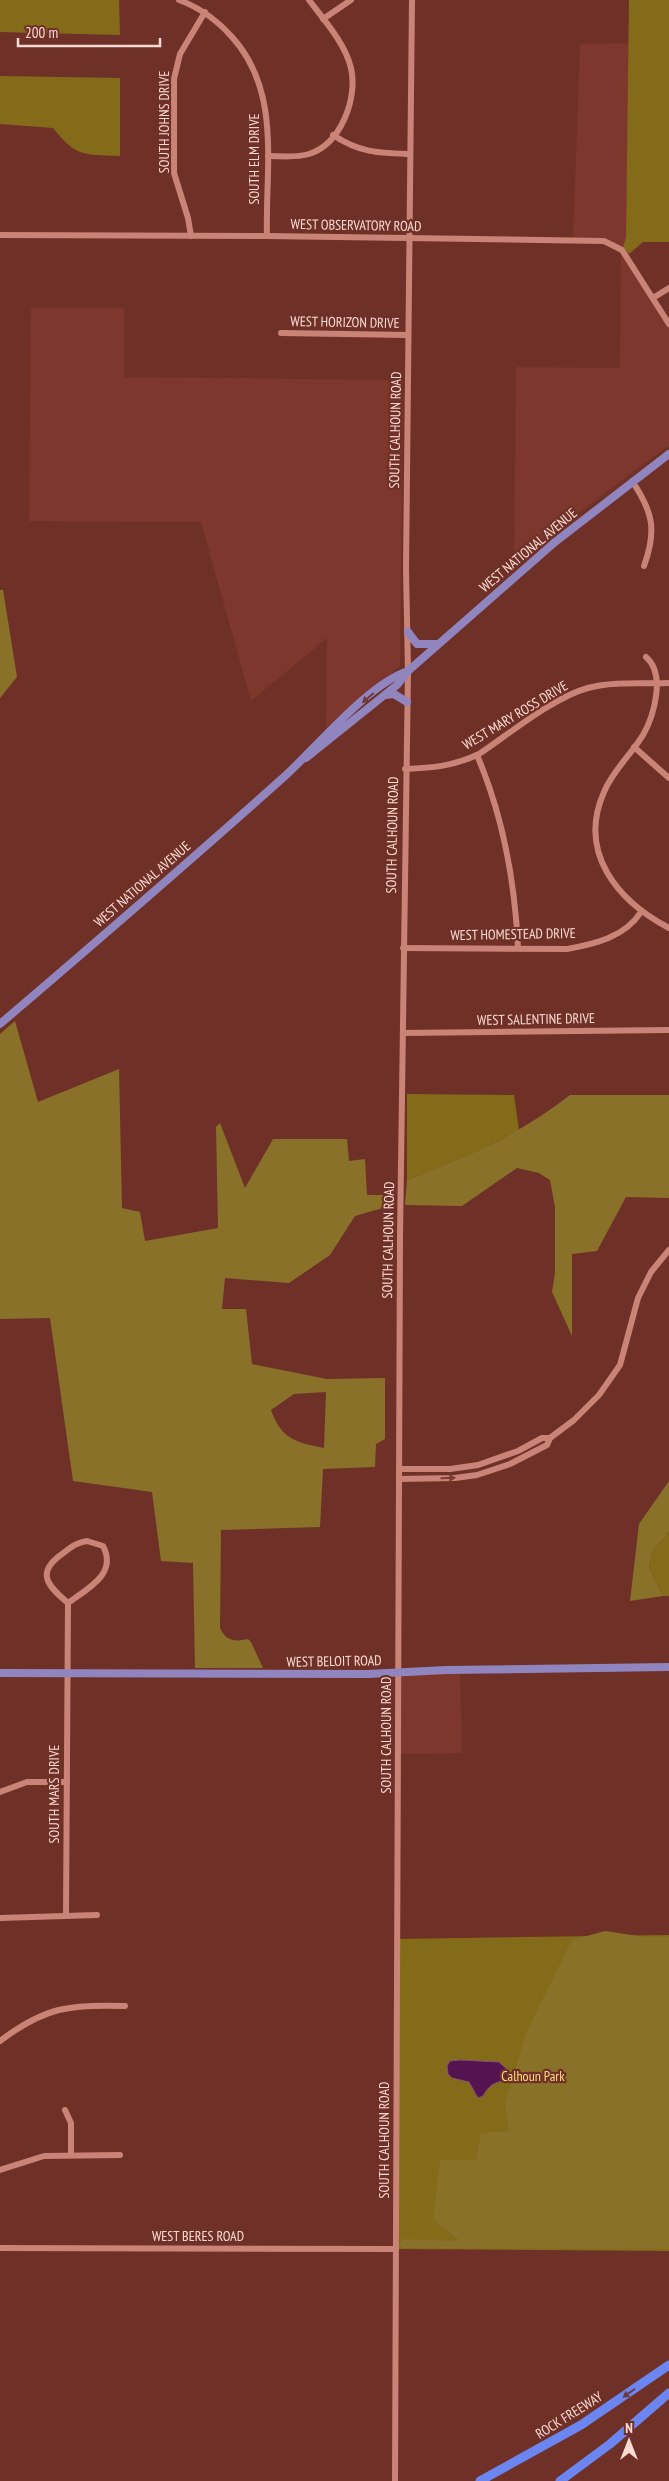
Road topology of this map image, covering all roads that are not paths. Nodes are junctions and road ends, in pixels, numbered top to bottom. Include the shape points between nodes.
1 (179, 0) edge
2 (309, 0) edge
3 (351, 0) edge
4 (412, 0) edge
5 (205, 12) junction
6 (323, 19) junction
7 (333, 135) junction
8 (410, 154) junction
9 (268, 156) junction
10 (0, 235) edge
11 (191, 236) junction
12 (267, 236) junction
13 (409, 238) junction
14 (669, 288) edge
15 (653, 298) junction
16 (669, 324) edge
17 (281, 333) dead end
18 (408, 335) junction
19 (669, 454) edge
20 (632, 481) junction
21 (644, 566) dead end
22 (408, 632) junction
23 (438, 644) junction
24 (646, 656) dead end
25 (408, 671) junction
26 (656, 683) junction
27 (669, 683) edge
28 (381, 697) junction
29 (407, 702) junction
30 (634, 747) junction
31 (477, 756) junction
32 (300, 762) junction
33 (405, 769) junction
34 (669, 778) edge
35 (641, 912) junction
36 (669, 928) edge
37 (403, 948) junction
38 (518, 948) junction
39 (0, 1024) edge
40 (669, 1030) edge
41 (402, 1033) junction
42 (669, 1250) edge
43 (550, 1438) junction
44 (513, 1453) junction
45 (517, 1461) junction
46 (476, 1466) junction
47 (399, 1469) junction
48 (477, 1474) junction
49 (399, 1479) junction
50 (68, 1603) junction
51 (669, 1667) edge
52 (398, 1672) junction
53 (0, 1673) edge
54 (67, 1674) junction
55 (67, 1782) junction
56 (0, 1792) edge
57 (66, 1915) junction
58 (97, 1915) dead end
59 (0, 1918) edge
60 (125, 2006) dead end
61 (0, 2041) edge
62 (65, 2110) dead end
63 (71, 2155) junction
64 (120, 2155) dead end
65 (0, 2170) edge
66 (0, 2248) edge
67 (396, 2249) junction
68 (669, 2365) edge
69 (669, 2394) edge
70 (395, 2481) edge
71 (480, 2481) edge
72 (560, 2481) edge

1 - 5 street, SOUTH ELM DRIVE
2 - 6 street
3 - 6 street
4 - 8 street, SOUTH CALHOUN ROAD
5 - 9 street, SOUTH ELM DRIVE via 224,27 256,72 267,116
5 - 11 street, SOUTH JOHNS DRIVE via 180,54 174,79 174,173
6 - 7 street via 344,51 352,79 350,104
7 - 8 street via 354,148 366,151
7 - 9 street via 311,154
8 - 13 street, SOUTH CALHOUN ROAD
9 - 12 street, SOUTH ELM DRIVE
10 - 11 street, WEST OBSERVATORY ROAD
11 - 12 street, WEST OBSERVATORY ROAD
12 - 13 street, WEST OBSERVATORY ROAD
13 - 15 street, WEST OBSERVATORY ROAD via 604,242 622,250
13 - 18 street, SOUTH CALHOUN ROAD
14 - 15 street
15 - 16 street, WEST OBSERVATORY ROAD
17 - 18 street, WEST HORIZON DRIVE
18 - 22 street, SOUTH CALHOUN ROAD
19 - 20 main road, WEST NATIONAL AVENUE
20 - 21 street via 652,521 652,544
20 - 23 main road, WEST NATIONAL AVENUE via 555,542
22 - 23 main road via 419,645
22 - 25 street, SOUTH CALHOUN ROAD
23 - 25 main road, WEST NATIONAL AVENUE
24 - 26 street via 654,666
25 - 28 main road, WEST NATIONAL AVENUE
25 - 29 street, SOUTH CALHOUN ROAD
25 -> 32 main road, WEST NATIONAL AVENUE via 393,676
26 - 27 street, WEST MARY ROSS DRIVE
26 - 30 street via 654,709
26 - 31 street, WEST MARY ROSS DRIVE via 603,685 576,692
28 - 29 main road via 394,694
28 - 32 main road, WEST NATIONAL AVENUE
29 - 33 street, SOUTH CALHOUN ROAD
30 - 34 street
30 - 35 street via 604,792 599,807 597,840 606,872 614,886
31 - 33 street, WEST MARY ROSS DRIVE via 447,766
31 - 38 street via 501,823 516,914
32 - 39 main road, WEST NATIONAL AVENUE
33 - 37 street, SOUTH CALHOUN ROAD
35 - 36 street
35 - 38 street, WEST HOMESTEAD DRIVE via 626,928 601,942 567,949
37 - 38 street, WEST HOMESTEAD DRIVE
37 - 41 street, SOUTH CALHOUN ROAD
40 - 41 street, WEST SALENTINE DRIVE
41 - 47 street, SOUTH CALHOUN ROAD
42 - 43 street via 651,1272 638,1298 620,1365 599,1394 574,1420
43 - 44 street via 542,1438
43 - 45 street via 547,1446
44 - 45 street
44 - 46 street
45 - 48 street
46 - 47 street
46 - 48 street
47 - 49 street, SOUTH CALHOUN ROAD
49 -> 48 street via 455,1478
49 - 52 street, SOUTH CALHOUN ROAD
50 - 50 street via 52,1590 48,1582 48,1567 80,1542 95,1542 103,1546 108,1554 106,1571
50 - 54 street, SOUTH MARS DRIVE
51 - 52 main road, WEST BELOIT ROAD
52 - 54 main road, WEST BELOIT ROAD
52 - 67 street, SOUTH CALHOUN ROAD
53 - 54 main road, WEST BELOIT ROAD
54 - 55 street, SOUTH MARS DRIVE
55 - 56 street via 27,1782
55 - 57 street, SOUTH MARS DRIVE
57 - 58 street
57 - 59 street
60 - 61 street via 85,2005 50,2011 29,2020
62 - 63 street via 71,2123
63 - 64 street
63 - 65 street via 33,2158
66 - 67 street, WEST BERES ROAD
67 - 70 street, SOUTH CALHOUN ROAD
68 -> 71 highway, ROCK FREEWAY via 581,2425
69 - 72 highway

